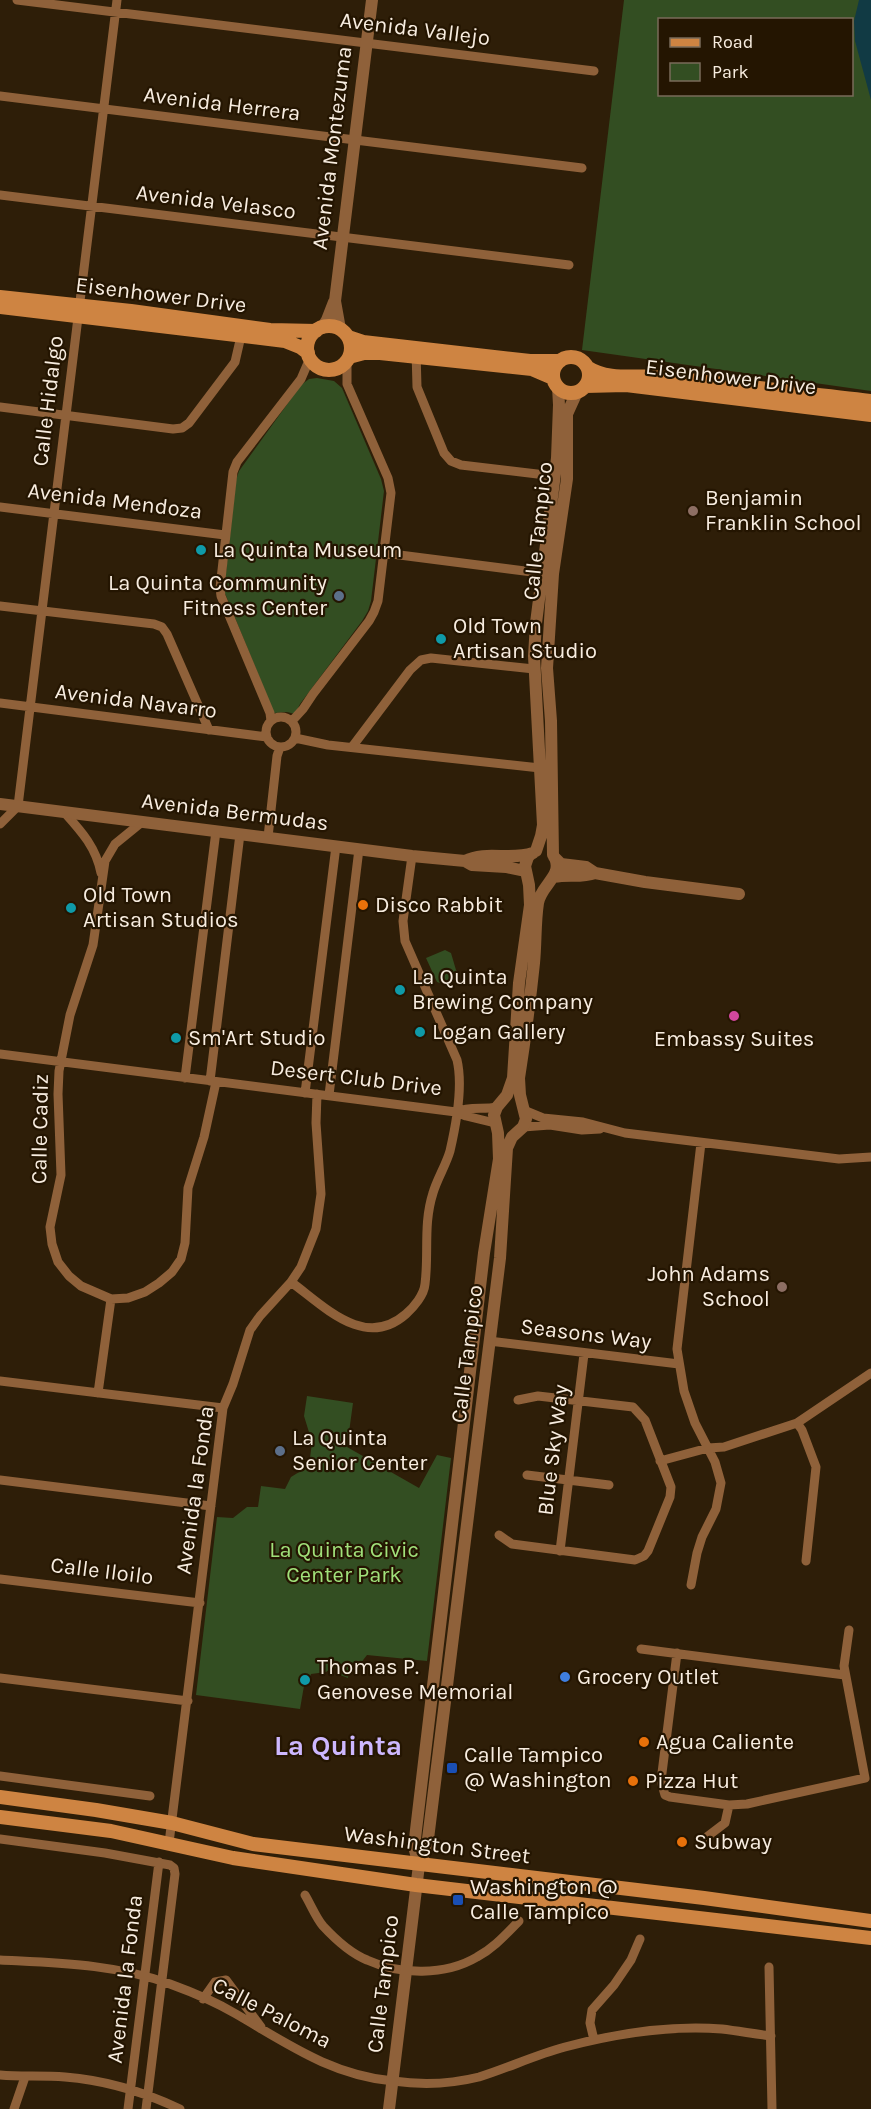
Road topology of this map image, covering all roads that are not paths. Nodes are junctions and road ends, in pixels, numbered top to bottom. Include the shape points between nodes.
1 (17, 0) edge
2 (117, 0) edge
3 (372, 0) edge
4 (115, 12) junction
5 (367, 43) junction
6 (594, 71) dead end
7 (0, 96) edge
8 (104, 109) junction
9 (355, 140) junction
10 (582, 168) dead end
11 (0, 195) edge
12 (92, 206) junction
13 (342, 237) junction
14 (569, 265) dead end
15 (0, 297) edge
16 (335, 301) junction
17 (0, 307) edge
18 (78, 312) junction
19 (319, 329) junction
20 (344, 333) junction
21 (242, 336) junction
22 (416, 352) junction
23 (309, 356) junction
24 (348, 359) junction
25 (561, 361) junction
26 (586, 367) junction
27 (556, 383) junction
28 (714, 384) junction
29 (581, 389) junction
30 (694, 393) junction
31 (871, 401) edge
32 (0, 407) edge
33 (66, 415) junction
34 (871, 415) edge
35 (554, 476) junction
36 (0, 507) edge
37 (54, 513) junction
38 (225, 535) junction
39 (384, 553) junction
40 (548, 574) junction
41 (0, 606) edge
42 (42, 611) junction
43 (534, 669) junction
44 (0, 703) edge
45 (30, 707) junction
46 (271, 721) junction
47 (292, 721) junction
48 (209, 730) junction
49 (267, 737) junction
50 (295, 738) junction
51 (280, 747) junction
52 (352, 747) junction
53 (540, 768) junction
54 (0, 804) edge
55 (18, 806) junction
56 (64, 812) junction
57 (142, 822) junction
58 (0, 824) edge
59 (216, 831) junction
60 (240, 834) junction
61 (268, 837) junction
62 (336, 846) junction
63 (359, 849) junction
64 (533, 852) junction
65 (412, 856) junction
66 (554, 857) junction
67 (465, 861) junction
68 (526, 873) junction
69 (595, 873) junction
70 (101, 876) junction
71 (553, 878) junction
72 (739, 894) dead end
73 (0, 1054) edge
74 (61, 1062) junction
75 (185, 1078) junction
76 (213, 1081) junction
77 (306, 1093) junction
78 (317, 1094) junction
79 (329, 1095) junction
80 (498, 1105) junction
81 (525, 1109) junction
82 (456, 1112) junction
83 (496, 1124) junction
84 (521, 1129) junction
85 (608, 1129) junction
86 (701, 1143) junction
87 (871, 1157) edge
88 (484, 1253) junction
89 (291, 1282) junction
90 (111, 1299) junction
91 (489, 1341) junction
92 (584, 1354) junction
93 (679, 1364) junction
94 (871, 1373) edge
95 (0, 1381) edge
96 (98, 1394) junction
97 (518, 1400) dead end
98 (579, 1401) junction
99 (223, 1408) junction
100 (797, 1423) junction
101 (708, 1448) junction
102 (660, 1461) junction
103 (527, 1475) dead end
104 (0, 1480) edge
105 (567, 1480) junction
106 (609, 1485) dead end
107 (211, 1506) junction
108 (500, 1535) dead end
109 (560, 1551) junction
110 (806, 1561) dead end
111 (0, 1579) edge
112 (691, 1585) dead end
113 (200, 1603) junction
114 (849, 1630) dead end
115 (641, 1649) dead end
116 (677, 1653) junction
117 (845, 1675) junction
118 (0, 1678) edge
119 (188, 1701) junction
120 (0, 1776) edge
121 (150, 1796) dead end
122 (0, 1797) edge
123 (729, 1805) junction
124 (0, 1817) edge
125 (172, 1823) junction
126 (0, 1839) edge
127 (704, 1839) dead end
128 (169, 1843) junction
129 (159, 1862) junction
130 (419, 1865) junction
131 (416, 1885) junction
132 (305, 1895) dead end
133 (519, 1921) dead end
134 (871, 1921) edge
135 (871, 1938) edge
136 (640, 1939) dead end
137 (0, 1960) edge
138 (769, 1967) dead end
139 (405, 1970) junction
140 (145, 1977) junction
141 (162, 1982) junction
142 (203, 1999) junction
143 (266, 2034) junction
144 (771, 2036) junction
145 (594, 2040) junction
146 (0, 2075) edge
147 (25, 2077) junction
148 (392, 2081) junction
149 (130, 2091) junction
150 (148, 2096) junction
151 (14, 2109) edge
152 (128, 2109) edge
153 (147, 2109) edge
154 (180, 2109) edge
155 (389, 2109) edge
156 (772, 2109) edge

1 - 4 street, Avenida Vallejo
2 - 4 street, Calle Hidalgo
3 - 5 street, Avenida Montezuma
4 - 5 street, Avenida Vallejo
4 - 8 street, Calle Hidalgo
5 - 6 street, Avenida Vallejo
5 - 9 street, Avenida Montezuma
7 - 8 street, Avenida Herrera
8 - 9 street, Avenida Herrera
8 - 12 street, Calle Hidalgo
9 - 10 street, Avenida Herrera
9 - 13 street, Avenida Montezuma
11 - 12 street, Avenida Velasco
12 - 13 street, Avenida Velasco
12 - 18 street, Calle Hidalgo
13 - 14 street, Avenida Velasco
13 - 16 street, Avenida Montezuma
15 - 18 main road, Eisenhower Drive
16 - 19 street, Avenida Montezuma
16 - 20 street, Avenida Montezuma
17 - 18 main road, Eisenhower Drive
18 - 19 main road, Eisenhower Drive via 131,311 270,330
18 - 21 main road, Eisenhower Drive
18 - 33 street, Calle Hidalgo
19 - 20 main road, Eisenhower Drive via 328,326
19 - 23 main road via 309,340
20 - 22 main road, Eisenhower Drive via 363,342
20 - 24 main road via 351,349
21 - 23 main road, Eisenhower Drive via 285,340 300,346
21 - 33 street via 235,362 182,428
22 - 24 main road, Eisenhower Drive via 372,353
22 - 25 main road, Eisenhower Drive
22 - 27 main road, Eisenhower Drive via 532,369
22 - 35 street via 417,387 444,453 451,461
23 - 24 main road, Eisenhower Drive via 319,367 331,369
23 - 38 street via 295,387 237,462 230,484
24 - 39 street via 347,384 391,494
25 - 26 main road, Eisenhower Drive via 575,358
25 - 27 main road via 554,368
26 - 28 main road, Eisenhower Drive via 609,376
26 - 29 main road via 588,376
27 - 29 main road, Eisenhower Drive via 567,392
27 - 35 street, Calle Tampico via 559,425
28 - 30 main road
28 - 31 main road, Eisenhower Drive
29 - 30 main road, Eisenhower Drive via 626,385
29 - 40 street, Calle Tampico via 567,414 567,479
30 - 34 main road, Eisenhower Drive
32 - 33 street
33 - 37 street, Calle Hidalgo
35 - 40 street, Calle Tampico
36 - 37 street, Avenida Mendoza
37 - 38 street, Avenida Mendoza
37 - 42 street, Calle Hidalgo
38 - 46 street via 221,596
39 - 40 street
39 - 47 street via 378,602 369,621
40 - 43 street, Calle Tampico via 536,623
40 - 66 street, Calle Tampico
41 - 42 street
42 - 45 street, Calle Hidalgo
42 - 48 street via 162,627
43 - 52 street via 421,660
43 - 53 street, Calle Tampico
44 - 45 street, Avenida Navarro
45 - 48 street, Avenida Navarro
45 - 55 street, Calle Hidalgo
46 - 47 street via 281,717
46 - 49 street
47 - 50 street
48 - 49 street, Avenida Navarro
49 - 51 street
50 - 51 street
50 - 52 street
51 - 61 street
52 - 53 street
53 - 64 street, Calle Tampico via 543,825
54 - 55 street, Avenida Bermudas
55 - 56 street, Avenida Bermudas
55 - 58 street
56 - 57 street, Avenida Bermudas
56 - 70 street, Calle Cadiz via 90,843
57 - 59 street, Avenida Bermudas
57 - 70 street, Calle Cadiz via 109,851
59 - 60 street, Avenida Bermudas
59 - 75 street
60 - 61 street, Avenida Bermudas
60 - 76 street
61 - 62 street, Avenida Bermudas
62 - 63 street, Avenida Bermudas
62 - 77 street
63 - 65 street, Avenida Bermudas
63 - 79 street
64 - 66 street, Avenida Bermudas via 546,851
64 - 67 street, Avenida Bermudas via 522,856 476,855
64 - 68 street, Calle Tampico via 526,862
65 - 67 street, Avenida Bermudas
65 - 82 street via 403,932 457,1060
66 - 69 street, Avenida Bermudas via 561,864 586,867
66 - 71 street, Calle Tampico via 557,869
67 - 68 street, Avenida Bermudas
68 - 71 street, Avenida Bermudas via 540,883
68 - 80 street, Calle Tampico via 530,904 519,983 513,1078 507,1095
69 - 71 street, Avenida Bermudas
69 - 72 street, Avenida Bermudas
70 - 74 street, Calle Cadiz via 97,927 70,1016
71 - 81 street, Calle Tampico via 538,902 519,1078
73 - 74 street, Desert Club Drive
74 - 75 street, Desert Club Drive
74 - 90 street, Calle Cadiz via 61,1175 50,1227 52,1244 58,1262 69,1276 81,1286
75 - 76 street, Desert Club Drive
76 - 77 street, Desert Club Drive
76 - 90 street via 204,1137 188,1188 181,1259 172,1272 145,1292
77 - 78 street, Desert Club Drive
78 - 79 street, Desert Club Drive
78 - 89 street, Avenida la Fonda via 320,1214 308,1253
79 - 82 street, Desert Club Drive
80 - 81 street, Desert Club Drive via 513,1100
80 - 82 street, Desert Club Drive via 488,1109 466,1107
80 - 83 street, Calle Tampico
81 - 84 street, Calle Tampico
81 - 85 street, Desert Club Drive via 543,1118
82 - 83 street, Desert Club Drive
82 - 89 street via 450,1152 433,1193 426,1225 425,1287 414,1307 394,1325 363,1328 324,1309
83 - 84 street, Desert Club Drive via 507,1132
83 - 88 street, Calle Tampico via 499,1159
84 - 85 street, Desert Club Drive via 550,1125
84 - 91 street, Calle Tampico via 507,1148 500,1258
85 - 86 street, Desert Club Drive
86 - 87 street, Desert Club Drive via 839,1159
86 - 93 street via 678,1341
88 - 91 street via 483,1336
88 - 130 street, Calle Tampico via 414,1847
89 - 99 street, Avenida la Fonda via 250,1330
90 - 96 street
91 - 92 street, Seasons Way
91 - 130 street, Calle Tampico via 431,1818 427,1847
92 - 93 street, Seasons Way
92 - 98 street, Blue Sky Way
93 - 101 street via 695,1423
94 - 100 street
95 - 96 street
96 - 99 street
97 - 98 street via 538,1396
98 - 102 street via 633,1407 645,1420
98 - 105 street, Blue Sky Way
99 - 107 street, Avenida la Fonda
100 - 101 street via 724,1447
100 - 110 street via 816,1467
101 - 102 street
101 - 112 street via 719,1474 720,1491 702,1537
102 - 109 street via 670,1480 670,1497 644,1556 634,1560
103 - 105 street
104 - 107 street
105 - 106 street
105 - 109 street, Blue Sky Way
107 - 113 street, Avenida la Fonda
108 - 109 street via 512,1544
111 - 113 street, Calle Iloilo
113 - 119 street, Avenida la Fonda
114 - 117 street
115 - 116 street
116 - 117 street
116 - 123 street via 663,1791 670,1797
117 - 123 street via 865,1778
118 - 119 street
119 - 125 street, Avenida la Fonda
120 - 121 street
122 - 125 main road, Washington Street
123 - 127 street via 725,1823
124 - 128 main road, Washington Street via 111,1831
125 - 128 street, Avenida la Fonda
125 - 130 main road, Washington Street via 253,1844
126 - 129 street
128 - 131 main road, Washington Street via 233,1858
129 - 140 street, Avenida la Fonda
129 - 141 street, Avenida la Fonda via 170,1865 176,1874
130 - 131 street, Calle Tampico
130 - 134 main road, Washington Street
131 - 135 main road, Washington Street
131 - 139 street, Calle Tampico
132 - 139 street via 321,1924 343,1945 365,1960
133 - 139 street via 477,1958 445,1969
136 - 145 street via 632,1960 592,2010
137 - 140 street, Calle Paloma via 101,1967
138 - 144 street
139 - 148 street, Calle Tampico
140 - 141 street, Calle Paloma
140 - 149 street, Avenida la Fonda
141 - 142 street, Calle Paloma
141 - 150 street, Avenida la Fonda
142 - 143 street, Calle Paloma via 235,2013
142 - 143 street via 215,1982 226,1980
143 - 148 street, Calle Paloma via 314,2059 360,2076
144 - 145 street, Calle Paloma via 690,2029
144 - 156 street
145 - 148 street, Calle Paloma via 477,2077 425,2084
146 - 147 street
147 - 149 street via 91,2080
147 - 151 street
148 - 155 street, Calle Tampico
149 - 150 street
149 - 152 street, Avenida la Fonda
150 - 153 street, Avenida la Fonda
150 - 154 street

